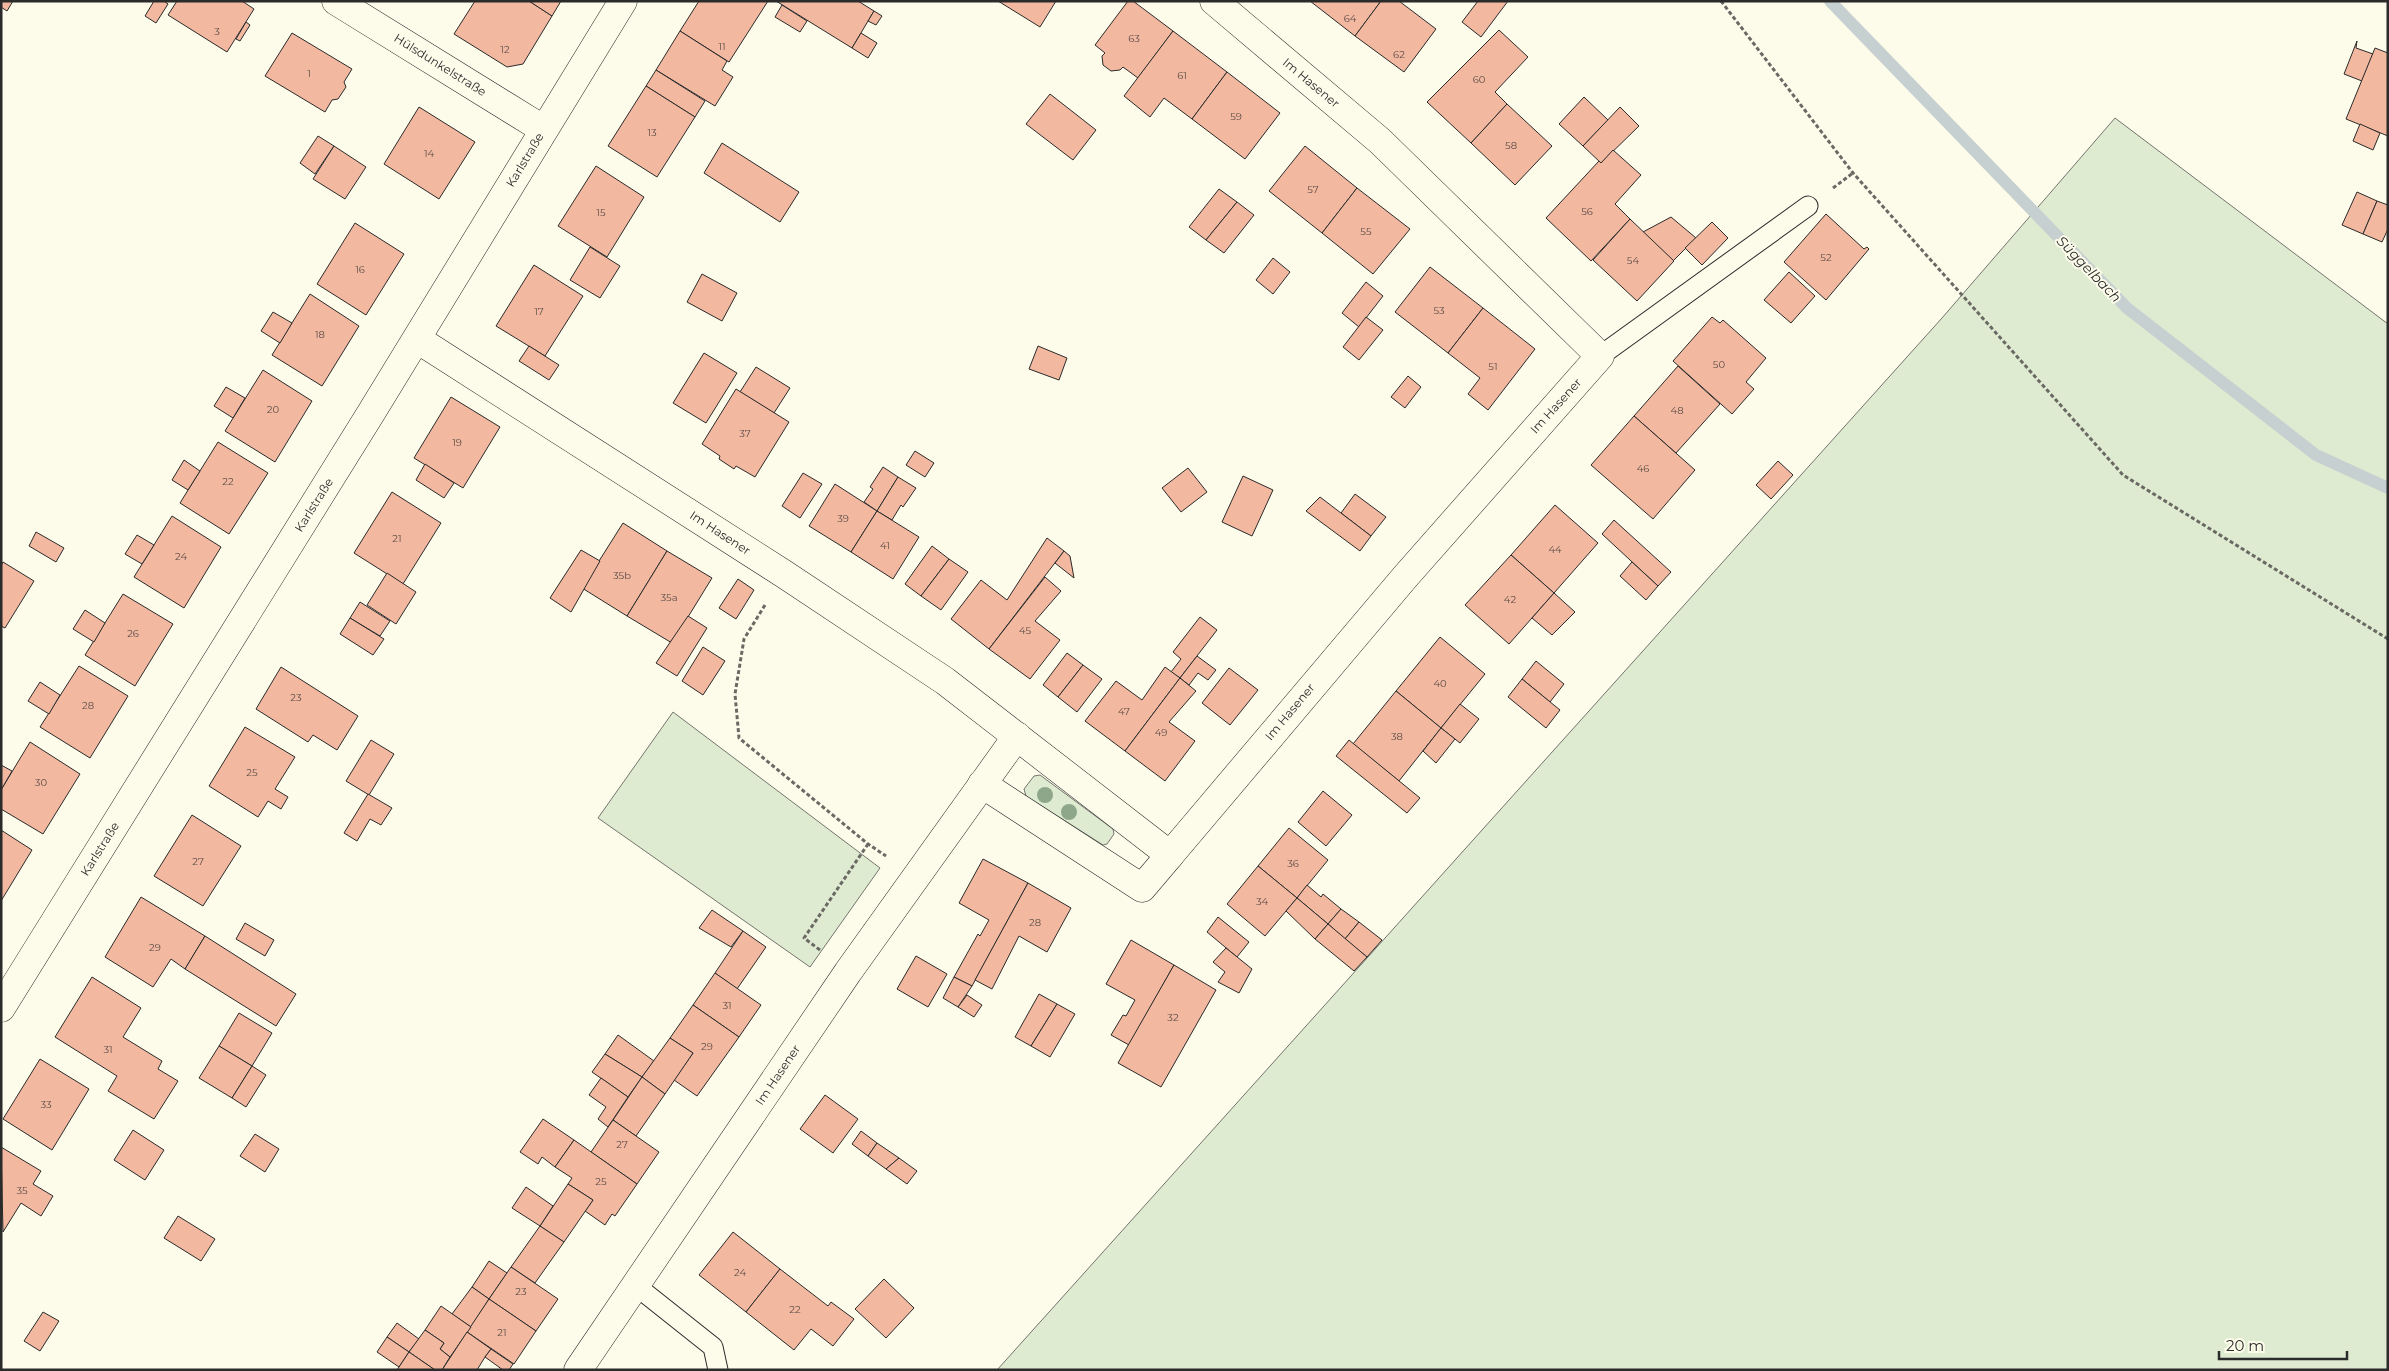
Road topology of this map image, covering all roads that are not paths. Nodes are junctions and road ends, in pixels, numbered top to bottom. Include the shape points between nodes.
1 (336, 1) edge
2 (624, 1) edge
3 (1214, 1) edge
4 (543, 129) junction
5 (1808, 206) dead end
6 (416, 339) junction
7 (1600, 356) junction
8 (1017, 736) junction
9 (982, 784) junction
10 (1170, 855) junction
11 (1, 1008) edge
12 (635, 1286) junction
13 (578, 1370) edge
14 (718, 1370) edge

1 - 4 street, Hülsdunkelstraße
2 - 4 street, Karlstraße
3 - 7 street, Im Hasener via 1380,141
4 - 6 street, Karlstraße
5 - 7 lane
6 - 8 street, Im Hasener via 784,574 945,681
6 - 11 street, Karlstraße
7 - 10 street, Im Hasener via 1405,577
8 - 9 street, Im Hasener
8 - 10 street, Im Hasener
9 - 10 street, Im Hasener via 1142,888
9 - 12 street, Im Hasener via 848,972
12 - 13 street, Im Hasener
12 - 14 lane via 713,1347

